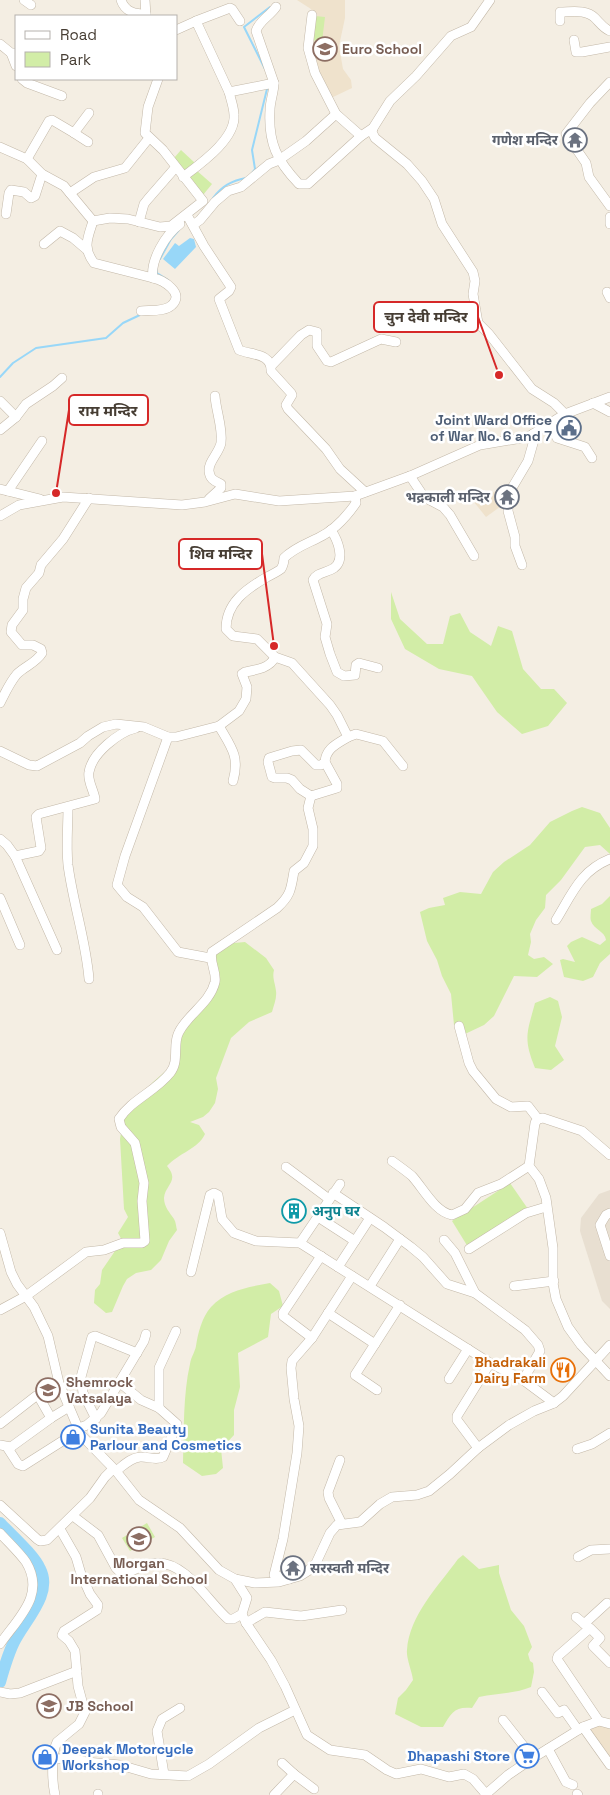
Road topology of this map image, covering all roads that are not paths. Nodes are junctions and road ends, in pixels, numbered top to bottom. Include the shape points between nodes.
1 (121, 0) edge
2 (144, 0) edge
3 (490, 0) edge
4 (276, 7) dead end
5 (146, 15) edge
6 (312, 15) dead end
7 (196, 20) junction
8 (240, 21) dead end
9 (560, 22) dead end
10 (178, 29) edge
11 (610, 31) edge
12 (574, 40) dead end
13 (0, 44) edge
14 (610, 47) edge
15 (14, 53) edge
16 (24, 80) edge
17 (158, 80) edge
18 (610, 82) edge
19 (270, 83) junction
20 (229, 92) junction
21 (62, 96) dead end
22 (89, 113) dead end
23 (336, 114) junction
24 (372, 128) junction
25 (74, 132) junction
26 (361, 136) junction
27 (149, 138) junction
28 (1, 142) edge
29 (88, 142) dead end
30 (27, 159) junction
31 (279, 160) junction
32 (176, 168) junction
33 (42, 174) junction
34 (183, 177) junction
35 (70, 193) junction
36 (610, 206) edge
37 (6, 214) dead end
38 (610, 217) edge
39 (190, 219) junction
40 (93, 221) junction
41 (139, 222) junction
42 (610, 224) edge
43 (44, 244) dead end
44 (86, 250) junction
45 (153, 278) junction
46 (141, 311) dead end
47 (396, 342) dead end
48 (272, 365) junction
49 (62, 378) dead end
50 (215, 396) dead end
51 (610, 397) edge
52 (0, 401) edge
53 (593, 403) junction
54 (610, 412) edge
55 (565, 414) junction
56 (16, 417) junction
57 (550, 423) junction
58 (0, 430) edge
59 (533, 434) junction
60 (42, 440) dead end
61 (592, 458) dead end
62 (410, 476) junction
63 (4, 490) edge
64 (365, 492) junction
65 (355, 496) junction
66 (89, 498) junction
67 (42, 500) junction
68 (205, 502) junction
69 (0, 516) edge
70 (330, 530) junction
71 (474, 556) dead end
72 (522, 565) dead end
73 (275, 657) junction
74 (378, 668) dead end
75 (0, 703) edge
76 (219, 726) junction
77 (144, 727) junction
78 (168, 737) junction
79 (348, 738) junction
80 (0, 751) edge
81 (326, 762) junction
82 (403, 766) dead end
83 (232, 781) dead end
84 (311, 796) junction
85 (68, 807) junction
86 (0, 839) edge
87 (15, 856) junction
88 (610, 859) edge
89 (0, 898) edge
90 (556, 920) dead end
91 (20, 945) dead end
92 (57, 950) dead end
93 (210, 958) junction
94 (89, 979) dead end
95 (459, 1026) dead end
96 (538, 1119) junction
97 (610, 1155) edge
98 (392, 1162) dead end
99 (528, 1166) junction
100 (286, 1167) dead end
101 (340, 1184) dead end
102 (331, 1196) junction
103 (546, 1207) junction
104 (610, 1213) edge
105 (318, 1217) junction
106 (370, 1218) junction
107 (0, 1235) edge
108 (400, 1239) junction
109 (444, 1240) dead end
110 (355, 1241) junction
111 (300, 1244) junction
112 (469, 1249) dead end
113 (321, 1256) junction
114 (610, 1256) edge
115 (338, 1267) junction
116 (191, 1272) dead end
117 (352, 1276) junction
118 (554, 1281) junction
119 (370, 1286) junction
120 (514, 1286) dead end
121 (475, 1293) junction
122 (26, 1296) junction
123 (400, 1305) junction
124 (0, 1310) edge
125 (328, 1313) junction
126 (176, 1330) dead end
127 (146, 1334) dead end
128 (312, 1338) junction
129 (375, 1344) junction
130 (610, 1345) edge
131 (468, 1348) junction
132 (137, 1353) junction
133 (595, 1361) junction
134 (490, 1363) junction
135 (610, 1376) edge
136 (449, 1379) dead end
137 (523, 1380) junction
138 (119, 1382) junction
139 (377, 1390) dead end
140 (554, 1403) junction
141 (69, 1407) junction
142 (159, 1408) junction
143 (51, 1418) junction
144 (96, 1418) junction
145 (0, 1424) edge
146 (79, 1428) junction
147 (610, 1433) edge
148 (64, 1440) dead end
149 (3, 1446) edge
150 (478, 1448) junction
151 (577, 1449) dead end
152 (340, 1460) dead end
153 (114, 1470) junction
154 (0, 1505) edge
155 (73, 1516) junction
156 (342, 1524) junction
157 (60, 1529) junction
158 (0, 1533) edge
159 (610, 1549) edge
160 (578, 1557) dead end
161 (235, 1579) junction
162 (290, 1579) junction
163 (608, 1603) dead end
164 (342, 1610) dead end
165 (242, 1614) junction
166 (576, 1617) dead end
167 (246, 1623) junction
168 (587, 1626) junction
169 (0, 1644) edge
170 (610, 1662) edge
171 (77, 1671) junction
172 (1, 1692) edge
173 (542, 1692) dead end
174 (180, 1708) dead end
175 (295, 1710) junction
176 (504, 1720) dead end
177 (599, 1721) junction
178 (610, 1724) edge
179 (581, 1728) junction
180 (548, 1749) junction
181 (533, 1758) junction
182 (54, 1760) junction
183 (282, 1763) dead end
184 (610, 1765) edge
185 (164, 1774) junction
186 (294, 1774) junction
187 (573, 1785) dead end
188 (314, 1788) dead end
189 (485, 1794) edge
190 (55, 1795) edge
191 (274, 1795) edge

1 - 5 street via 128,10
2 - 5 street
3 - 24 street via 471,27 451,36 390,101
4 - 19 street via 256,31
6 - 23 street via 308,48 315,72
7 - 8 street via 230,8
7 - 10 street
7 - 20 street
9 - 11 street via 560,12 587,12
12 - 14 street via 576,52
13 - 15 street
16 - 21 street
17 - 27 street via 146,115 145,133
18 - 36 street via 566,134 586,163 589,177
19 - 20 street
19 - 31 street via 271,136
20 - 34 street via 234,117 232,129 210,156
22 - 25 street
23 - 26 street
23 - 31 street
24 - 26 street
24 - 55 street via 375,138 407,164 434,199 442,224 473,272 478,323 532,389
25 - 29 street
25 - 30 street via 49,121
26 - 31 street via 308,184 299,184
27 - 32 street
27 - 35 street via 125,168 94,177
28 - 30 street
30 - 33 street
31 - 39 street via 269,164 241,187 228,191 200,220
32 - 34 street
32 - 41 street via 144,204
33 - 35 street
33 - 37 street via 35,196 31,198 24,192 11,190
34 - 39 street via 203,201
35 - 40 street
38 - 42 street
39 - 41 street via 160,227
39 - 45 street via 167,237 156,257
39 - 48 street via 231,287 219,299 239,350 252,352
40 - 41 street via 110,218
40 - 44 street
43 - 44 street via 60,232
44 - 45 street via 94,263
45 - 46 street via 170,286 175,293 174,302 164,309
47 - 48 street via 381,339 327,362 317,346 316,332 309,330
48 - 64 street via 271,371 292,394 286,405 288,409 326,449 340,469
49 - 56 street via 26,404
50 - 68 street via 221,441 208,467 212,480 221,484 221,488
51 - 53 street
52 - 56 street
53 - 54 street
53 - 55 street
55 - 57 street
56 - 58 street
57 - 59 street
57 - 61 street via 557,438 585,447
59 - 62 street via 480,445
59 - 72 street via 528,461 509,493 508,510
60 - 63 street
62 - 64 street
62 - 71 street via 424,497 450,515
63 - 67 street
64 - 65 street
65 - 68 street via 279,501 235,494
65 - 70 street via 356,503 351,510
66 - 67 street
66 - 68 street via 182,505
66 - 75 street via 63,540 26,588 23,610 11,632 22,645 33,645 42,653 16,675
67 - 69 street via 19,505
70 - 73 street via 290,552 281,569 252,586 232,604 226,629 233,636 257,639
70 - 74 street via 339,550 338,563 313,580 327,624 325,637 330,654 337,672 344,676 355,675 359,663
73 - 76 street via 264,667 242,674 247,688 246,699 239,711
73 - 79 street via 292,662 305,676 337,715
76 - 78 street
76 - 83 street via 234,752 236,769
77 - 78 street
77 - 80 street via 116,724 103,727 37,766
77 - 85 street via 127,730 107,744 88,773 94,799
78 - 93 street via 125,856 118,885 127,897 143,907 178,952
79 - 81 street via 329,749
79 - 82 street via 356,734 384,740
81 - 84 street via 337,788
81 - 84 street via 316,765 301,750 269,758 272,776 292,780
84 - 93 street via 308,808 313,846 304,863 294,871 286,899 212,952
85 - 87 street via 39,814 36,817 41,848
85 - 94 street via 68,865
86 - 87 street
87 - 92 street
88 - 90 street via 597,864 586,874
89 - 91 street
93 - 122 street via 215,972 211,994 178,1033 172,1071 119,1119 134,1144 144,1183 145,1241 86,1252
95 - 96 street via 473,1071 496,1099 511,1107 528,1106
96 - 97 street via 582,1131
96 - 99 street
98 - 99 street via 411,1175 444,1212 452,1215 465,1209 478,1193 501,1184
99 - 103 street via 539,1179
100 - 102 street
101 - 102 street
102 - 105 street
102 - 106 street
103 - 112 street via 526,1213
103 - 118 street via 553,1248
104 - 114 street via 600,1225
105 - 110 street
105 - 111 street
106 - 108 street
106 - 110 street
107 - 122 street via 11,1272
108 - 119 street
108 - 121 street via 423,1257 447,1284
109 - 121 street via 455,1253
110 - 115 street
111 - 113 street
111 - 116 street via 256,1241 234,1233 222,1220 218,1195 214,1193 210,1196
113 - 115 street
113 - 128 street via 283,1313
115 - 117 street
117 - 119 street
117 - 125 street
118 - 120 street
118 - 133 street via 556,1300 568,1327
119 - 123 street
121 - 137 street via 525,1330 538,1345 540,1352
122 - 124 street
122 - 141 street via 48,1336 59,1383
123 - 129 street
123 - 131 street
125 - 128 street
125 - 129 street
126 - 142 street via 159,1368
127 - 132 street
128 - 162 street via 292,1361 291,1368 299,1426 297,1454 274,1575
129 - 139 street via 355,1375
130 - 133 street
131 - 134 street
131 - 136 street
132 - 138 street
132 - 144 street via 92,1337 81,1378 83,1393
133 - 135 street
133 - 140 street
134 - 137 street
134 - 150 street via 457,1416
137 - 140 street
138 - 142 street via 142,1400
138 - 144 street
140 - 150 street via 522,1417
141 - 143 street
141 - 146 street
142 - 153 street via 177,1424 163,1457 136,1457
143 - 145 street via 36,1396
143 - 149 street via 11,1447
144 - 146 street
146 - 153 street via 86,1442
147 - 151 street
148 - 149 street via 23,1466
150 - 156 street via 430,1491 392,1497 360,1522
152 - 156 street via 328,1492
153 - 155 street
153 - 161 street via 139,1500 180,1528 218,1570
154 - 157 street via 40,1541 47,1540
155 - 157 street
155 - 165 street via 98,1535 120,1573 155,1563 172,1566 184,1573 228,1620
156 - 162 street via 334,1528 313,1568
157 - 171 street via 98,1605 97,1610 62,1635 75,1651
158 - 169 street via 26,1562 34,1583 29,1603
159 - 160 street via 591,1550
161 - 162 street via 264,1584
161 - 165 street via 247,1598
163 - 168 street
164 - 167 street via 301,1616 265,1612
165 - 167 street
166 - 168 street
167 - 175 street via 271,1660
168 - 170 street via 600,1638 593,1646
168 - 177 street via 557,1659
171 - 172 street via 20,1693
171 - 182 street via 84,1716 73,1730 56,1742
173 - 179 street via 558,1713 564,1710
174 - 185 street via 162,1719 156,1731
175 - 185 street via 259,1728 194,1773 182,1776
175 - 189 street via 307,1735 330,1750 364,1755 396,1774 421,1769 449,1777 464,1774 473,1779
176 - 181 street
177 - 178 street
177 - 179 street
179 - 180 street
179 - 184 street
180 - 181 street
180 - 187 street via 566,1782
181 - 189 street
182 - 185 street via 74,1758
182 - 190 street
183 - 186 street
186 - 188 street
186 - 191 street

